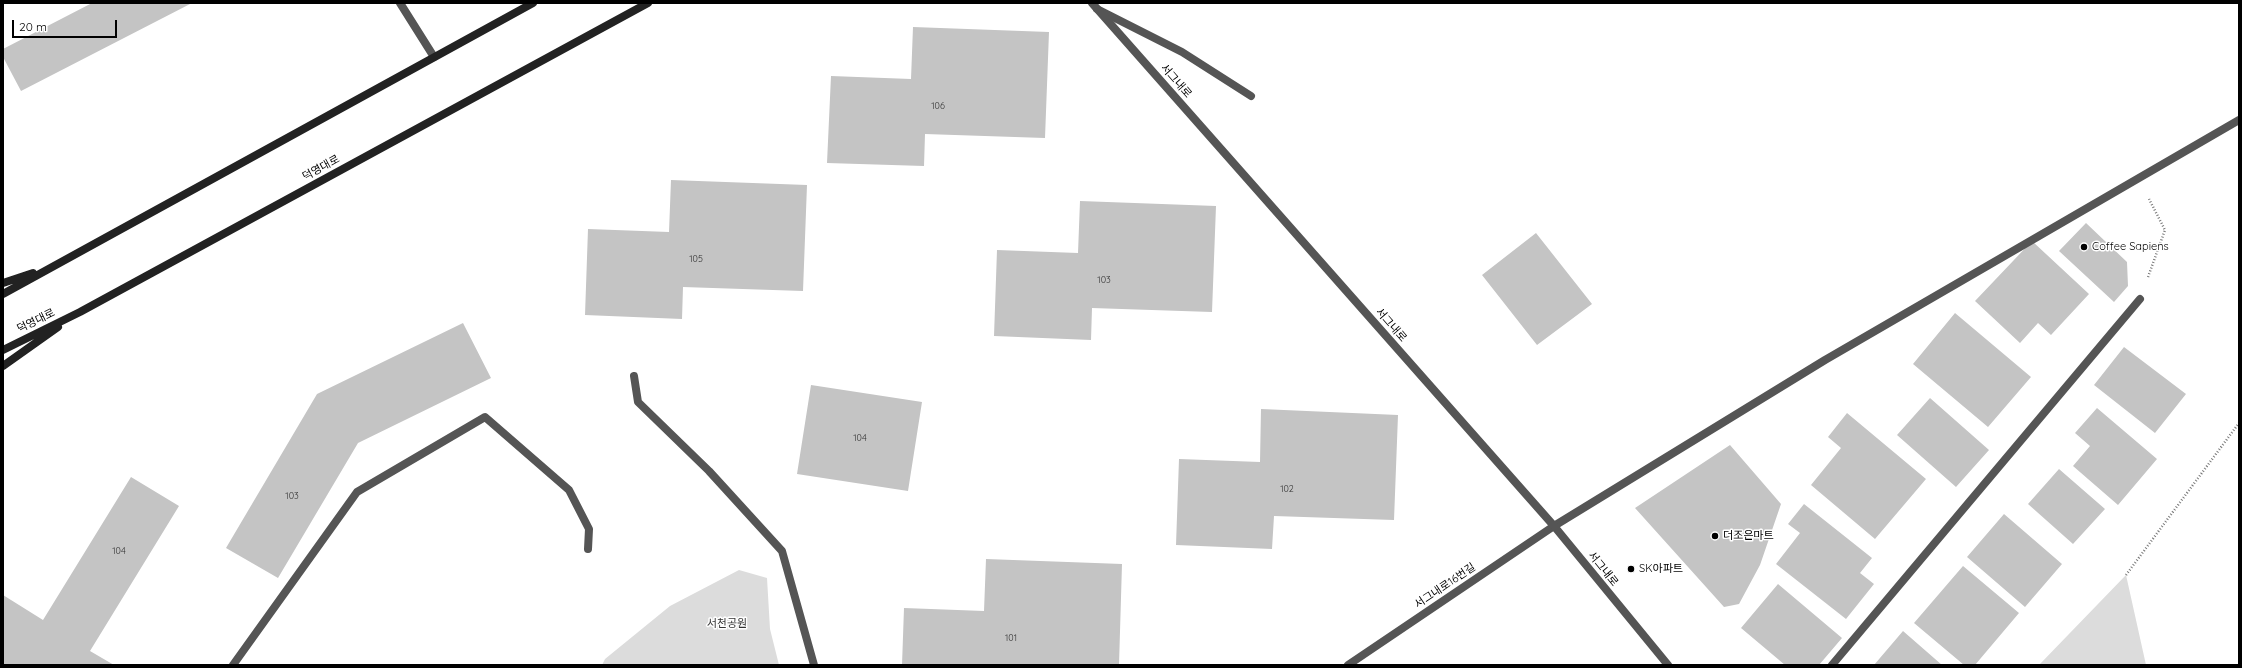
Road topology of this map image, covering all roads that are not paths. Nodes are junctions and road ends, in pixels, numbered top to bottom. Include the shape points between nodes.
1 (400, 3) edge
2 (532, 3) edge
3 (648, 3) edge
4 (1095, 6) edge
5 (434, 57) junction
6 (1251, 96) dead end
7 (2239, 120) edge
8 (55, 266) junction
9 (3, 283) edge
10 (3, 294) edge
11 (2140, 299) road end
12 (80, 312) junction
13 (3, 350) edge
14 (3, 366) edge
15 (634, 376) dead end
16 (1554, 526) junction
17 (588, 549) dead end
18 (233, 665) edge
19 (814, 665) edge
20 (1348, 665) edge
21 (1668, 665) edge
22 (1832, 665) edge

1 - 5 street
2 - 5 main road
3 - 12 main road, 덕영대로
4 - 6 street via 1182,52
4 - 16 street, 서그내로
5 - 8 main road
7 - 16 street, 서그내로16번길 via 1825,360
8 - 9 main road
8 - 10 main road
11 - 22 street
12 - 13 main road, 덕영대로
12 - 14 main road
15 - 19 street via 638,402 709,471 782,551
16 - 20 street, 서그내로16번길
16 - 21 street, 서그내로
17 - 18 street via 589,529 569,490 485,417 358,492

